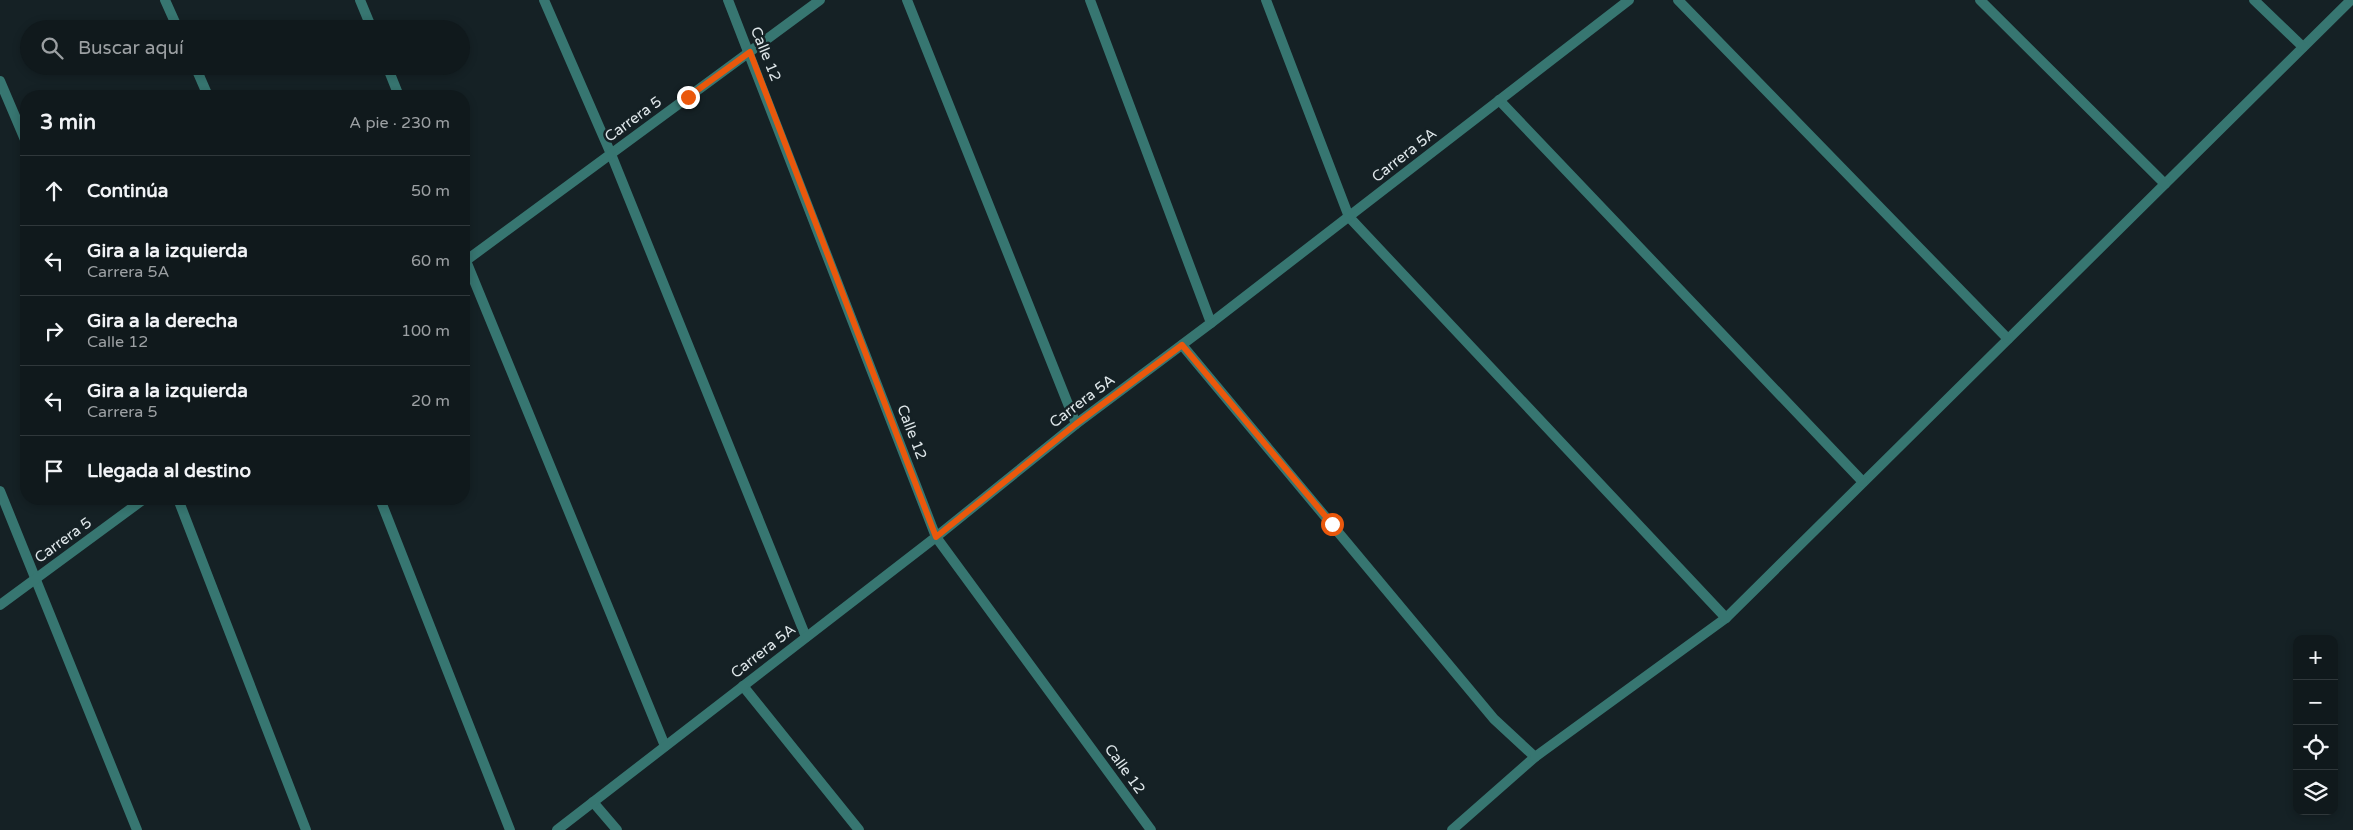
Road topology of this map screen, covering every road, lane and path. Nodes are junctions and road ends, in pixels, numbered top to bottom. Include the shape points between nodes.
1 (165, 0) edge
2 (360, 0) edge
3 (544, 0) edge
4 (728, 0) edge
5 (820, 0) edge
6 (908, 0) edge
7 (1090, 0) edge
8 (1266, 0) edge
9 (1629, 0) edge
10 (1678, 0) edge
11 (1980, 0) edge
12 (2254, 0) edge
13 (2351, 0) edge
14 (174, 20) edge
15 (368, 20) edge
16 (2303, 47) junction
17 (750, 52) junction
18 (198, 75) edge
19 (391, 75) edge
20 (0, 81) edge
21 (205, 90) edge
22 (397, 90) edge
23 (1499, 100) junction
24 (20, 128) edge
25 (611, 154) junction
26 (2165, 184) junction
27 (1349, 217) junction
28 (470, 256) edge
29 (470, 275) edge
30 (1211, 323) junction
31 (2008, 339) junction
32 (1182, 345) junction
33 (1076, 424) junction
34 (1863, 482) junction
35 (0, 491) edge
36 (136, 505) edge
37 (180, 505) edge
38 (382, 505) edge
39 (936, 537) junction
40 (35, 579) junction
41 (0, 605) edge
42 (1726, 618) junction
43 (806, 637) junction
44 (744, 686) junction
45 (665, 746) junction
46 (1535, 757) junction
47 (593, 802) junction
48 (137, 830) edge
49 (306, 830) edge
50 (510, 830) edge
51 (557, 830) edge
52 (617, 830) edge
53 (859, 830) edge
54 (1151, 830) edge
55 (1452, 830) edge

1 - 14 street
2 - 15 street
3 - 25 street
4 - 17 street, Calle 12
5 - 17 street, Carrera 5
6 - 33 street
7 - 30 street
8 - 27 street
9 - 23 street, Carrera 5A
10 - 31 street
11 - 26 street
12 - 16 street
13 - 16 street
16 - 26 street
17 - 25 street, Carrera 5
17 - 39 street, Calle 12
18 - 21 street
19 - 22 street
20 - 24 street
23 - 27 street, Carrera 5A
23 - 34 street
25 - 28 street, Carrera 5
25 - 43 street
26 - 31 street
27 - 30 street, Carrera 5A
27 - 42 street
29 - 45 street
30 - 32 street, Carrera 5A
31 - 34 street
32 - 33 street, Carrera 5A
32 - 46 street via 1494,719
33 - 39 street, Carrera 5A
34 - 42 street
35 - 40 street
36 - 40 street, Carrera 5
37 - 49 street
38 - 50 street
39 - 43 street, Carrera 5A
39 - 54 street, Calle 12
40 - 41 street, Carrera 5
40 - 48 street
42 - 46 street
43 - 44 street, Carrera 5A
44 - 45 street, Carrera 5A
44 - 53 street
45 - 47 street, Carrera 5A
46 - 55 street
47 - 51 street, Carrera 5A
47 - 52 street

